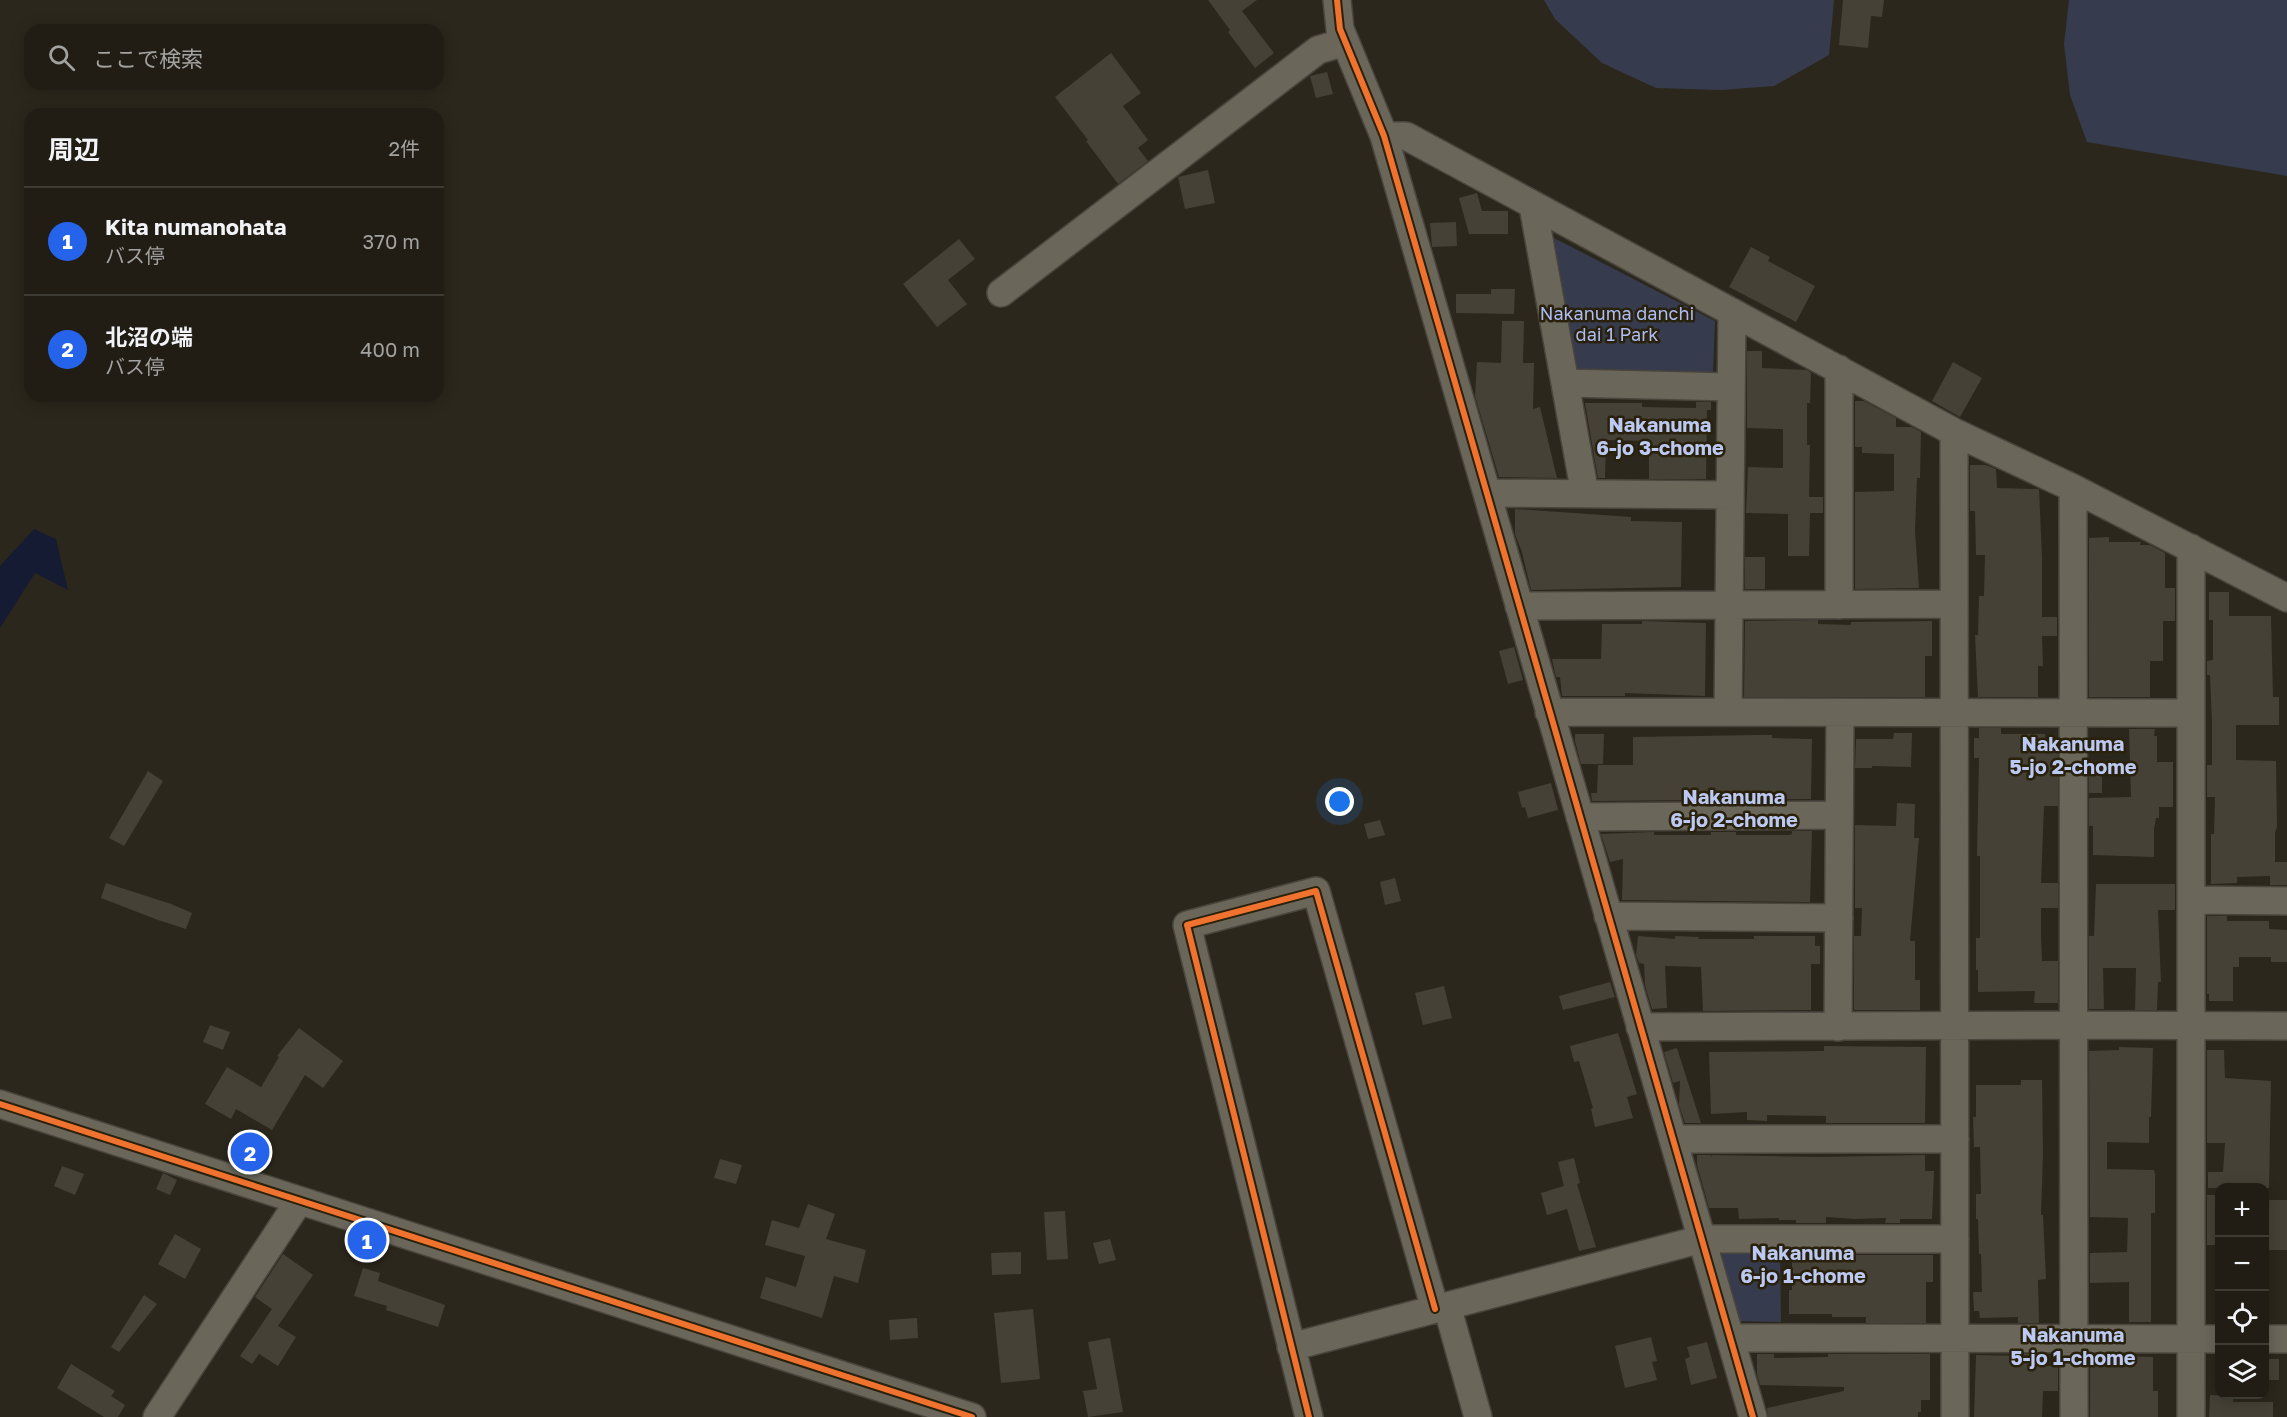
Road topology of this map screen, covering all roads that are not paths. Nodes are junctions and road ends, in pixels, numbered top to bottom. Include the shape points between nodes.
1 (1337, 0) edge
2 (1345, 42) junction
3 (1384, 136) junction
4 (1533, 206) junction
5 (1002, 293) dead end
6 (1732, 312) junction
7 (1839, 369) junction
8 (1565, 383) junction
9 (1731, 387) junction
10 (1954, 432) junction
11 (2073, 488) junction
12 (1487, 493) junction
13 (1585, 494) junction
14 (1730, 495) junction
15 (2191, 548) junction
16 (2287, 598) edge
17 (1954, 604) junction
18 (1839, 605) junction
19 (1519, 606) junction
20 (1729, 606) junction
21 (1549, 711) junction
22 (1728, 712) junction
23 (1840, 713) junction
24 (1954, 713) junction
25 (2074, 713) junction
26 (2191, 713) junction
27 (1839, 815) junction
28 (1580, 817) junction
29 (2191, 900) junction
30 (2287, 901) edge
31 (1608, 916) junction
32 (1839, 918) junction
33 (2074, 1025) junction
34 (2287, 1026) edge
35 (1838, 1027) junction
36 (1955, 1027) junction
37 (1640, 1028) junction
38 (2191, 1028) junction
39 (0, 1104) edge
40 (1672, 1139) junction
41 (1955, 1139) junction
42 (298, 1201) junction
43 (1702, 1239) junction
44 (1955, 1239) junction
45 (1441, 1308) junction
46 (1731, 1338) junction
47 (2191, 1339) junction
48 (2215, 1339) edge
49 (2269, 1339) edge
50 (2287, 1339) edge
51 (1955, 1340) junction
52 (2074, 1340) junction
53 (1291, 1347) junction
54 (157, 1417) edge
55 (972, 1417) edge
56 (1309, 1417) edge
57 (1478, 1417) edge
58 (1753, 1417) edge
59 (1955, 1417) edge
60 (2074, 1417) edge
61 (2191, 1417) edge

1 - 2 street
2 - 3 street
2 - 5 street via 1318,50
3 - 4 street via 1406,136
3 - 12 street
4 - 6 street
4 - 8 street
6 - 7 street
6 - 9 street
7 - 10 street
7 - 18 street
8 - 9 street
8 - 13 street
9 - 14 street
10 - 11 street
10 - 17 street
11 - 15 street
11 - 25 street
12 - 13 street
12 - 19 street
13 - 14 street
14 - 20 street
15 - 16 street
15 - 26 street
17 - 18 street
17 - 24 street
18 - 20 street
19 - 20 street
19 - 21 street
20 - 22 street
21 - 22 street
21 - 28 street
22 - 23 street
23 - 24 street
23 - 27 street
24 - 25 street
24 - 36 street
25 - 26 street
25 - 33 street
26 - 29 street
27 - 28 street
27 - 32 street
28 - 31 street
29 - 30 street
29 - 38 street
31 - 32 street
31 - 37 street
32 - 35 street
33 - 36 street
33 - 38 street
33 - 52 street
34 - 38 street
35 - 36 street
35 - 37 street
36 - 41 street
37 - 40 street
38 - 47 street
39 - 42 street
40 - 41 street
40 - 43 street
41 - 44 street
42 - 54 street
42 - 55 street
43 - 44 street
43 - 45 street
43 - 46 street
44 - 51 street
45 - 53 street
45 - 53 street via 1316,891 1187,925
45 - 57 street
46 - 51 street
46 - 58 street
47 - 48 street
47 - 52 street
47 - 61 street
49 - 50 street
51 - 52 street
51 - 59 street
52 - 60 street
53 - 56 street

